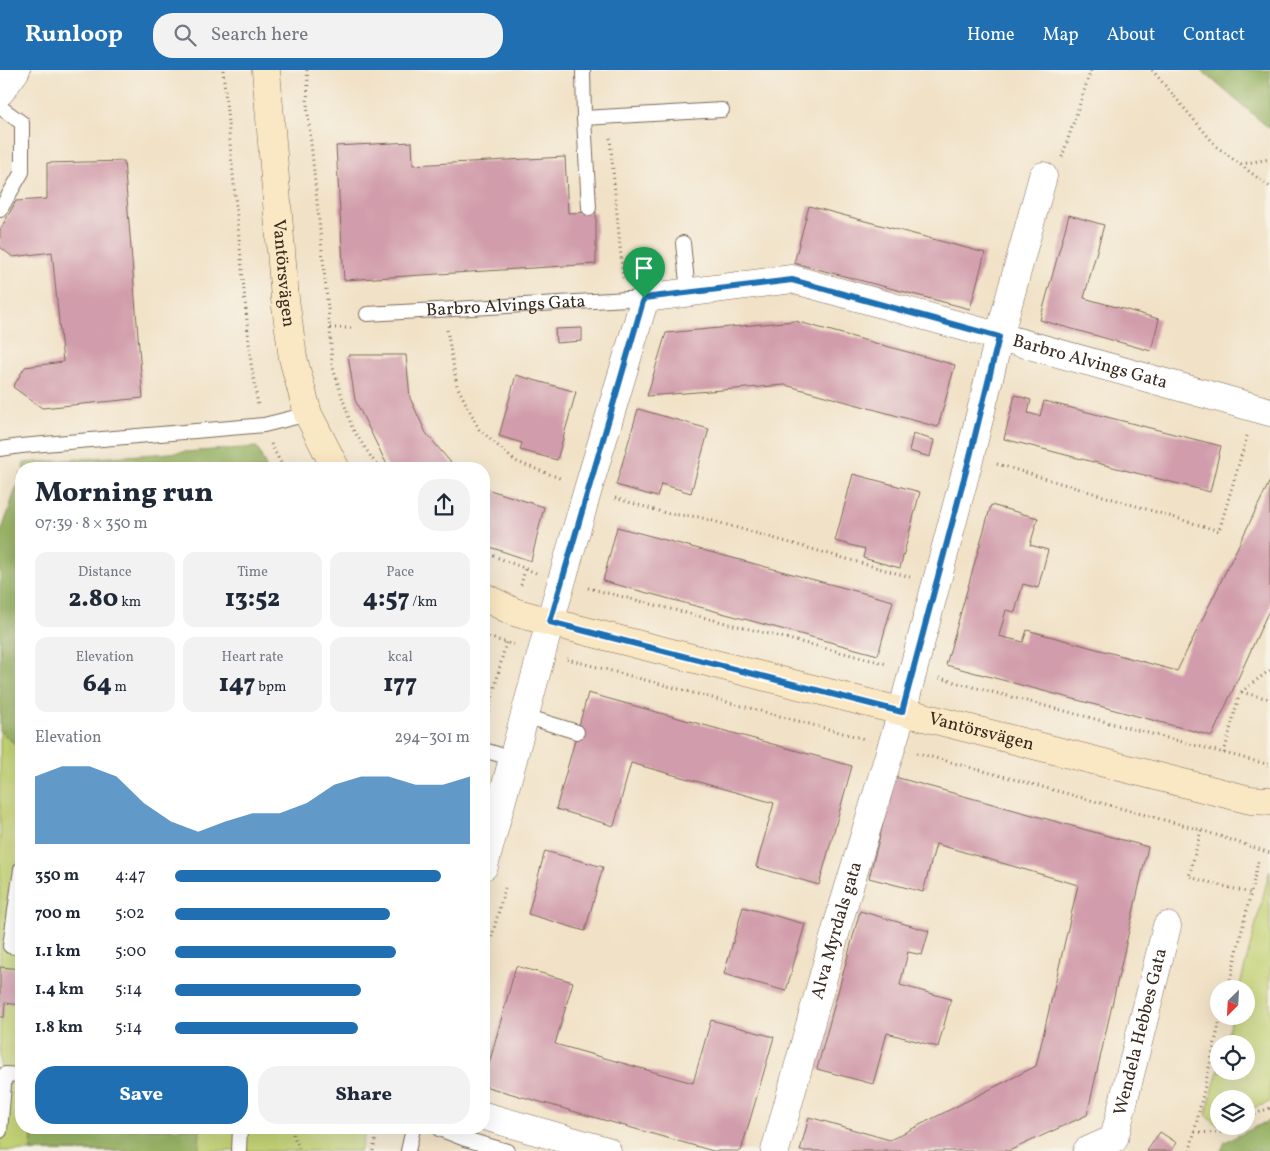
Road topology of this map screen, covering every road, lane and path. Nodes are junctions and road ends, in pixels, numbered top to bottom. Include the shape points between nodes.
1 (16, 70) edge
2 (223, 70) edge
3 (266, 70) edge
4 (307, 70) edge
5 (583, 70) edge
6 (1091, 70) edge
7 (1152, 70) edge
8 (0, 92) edge
9 (0, 107) edge
10 (722, 110) dead end
11 (608, 117) junction
12 (584, 118) junction
13 (1270, 160) edge
14 (1240, 164) junction
15 (1043, 176) joint
16 (1270, 187) edge
17 (589, 208) dead end
18 (0, 210) edge
19 (683, 242) dead end
20 (688, 292) junction
21 (644, 298) junction
22 (444, 310) junction
23 (367, 314) dead end
24 (999, 337) junction
25 (257, 403) dead end
26 (1263, 410) edge
27 (308, 414) junction
28 (271, 444) dead end
29 (0, 449) edge
30 (970, 456) junction
31 (280, 462) edge
32 (332, 462) edge
33 (374, 462) edge
34 (588, 489) junction
35 (490, 554) edge
36 (525, 569) dead end
37 (936, 585) junction
38 (490, 600) edge
39 (550, 622) junction
40 (490, 638) edge
41 (1270, 670) edge
42 (1240, 692) junction
43 (1270, 699) edge
44 (490, 709) edge
45 (902, 712) junction
46 (524, 716) junction
47 (577, 732) dead end
48 (490, 752) edge
49 (1224, 753) dead end
50 (513, 759) junction
51 (1263, 805) edge
52 (1201, 830) dead end
53 (490, 844) edge
54 (1259, 858) dead end
55 (1250, 894) junction
56 (15, 911) edge
57 (1168, 926) dead end
58 (15, 947) edge
59 (1230, 980) edge
60 (1219, 1025) edge
61 (15, 1075) edge
62 (1270, 1108) edge
63 (1255, 1114) edge
64 (490, 1118) edge
65 (0, 1131) edge
66 (1195, 1132) junction
67 (1210, 1133) edge
68 (240, 1134) edge
69 (293, 1134) edge
70 (377, 1134) edge
71 (412, 1134) edge
72 (452, 1134) edge
73 (1090, 1150) edge
74 (239, 1151) edge
75 (301, 1151) edge
76 (373, 1151) edge
77 (408, 1151) edge
78 (507, 1151) edge
79 (607, 1151) edge
80 (775, 1151) edge
81 (1190, 1151) edge

1 - 8 street
2 - 25 path
3 - 27 street, Vantörsvägen via 285,299 293,358
4 - 33 path via 307,104 332,365 352,428
5 - 12 lane
6 - 15 path via 1059,169
7 - 14 path via 1217,147
9 - 18 lane via 22,123 22,172
10 - 11 lane
11 - 12 lane
11 - 21 path via 624,282
12 - 17 lane
13 - 14 path
14 - 16 path
15 - 24 street, Alva Myrdals gata
19 - 20 lane
20 - 21 street, Barbro Alvings Gata
20 - 24 street, Barbro Alvings Gata via 792,280
21 - 22 lane, Barbro Alvings Gata
21 - 34 street
22 - 23 lane, Barbro Alvings Gata
22 - 34 path via 457,386 479,429 515,461
24 - 26 street, Barbro Alvings Gata
24 - 30 street, Alva Myrdals gata
26 - 30 path via 1219,531
27 - 29 lane via 264,425
27 - 32 street, Vantörsvägen
28 - 31 path
30 - 37 street, Alva Myrdals gata
34 - 37 path via 669,514 698,517
34 - 39 street
35 - 36 path
37 - 45 street, Alva Myrdals gata
38 - 39 street, Vantörsvägen via 514,612
39 - 45 street, Vantörsvägen
39 - 46 street
40 - 44 path via 506,643
41 - 42 path
42 - 43 path
42 - 49 path
45 - 51 street, Vantörsvägen
45 - 80 street, Alva Myrdals gata
46 - 47 lane
46 - 50 street
48 - 50 lane
50 - 53 street
52 - 55 path via 1189,877
54 - 55 path
55 - 59 path
56 - 58 lane via 10,946
57 - 73 street, Wendela Hebbes Gata via 1114,1139
60 - 66 path
61 - 65 lane via 5,1074
62 - 63 path
64 - 79 street
66 - 67 path
66 - 81 path
68 - 74 lane
69 - 75 path
70 - 76 path
71 - 77 lane
72 - 78 lane

